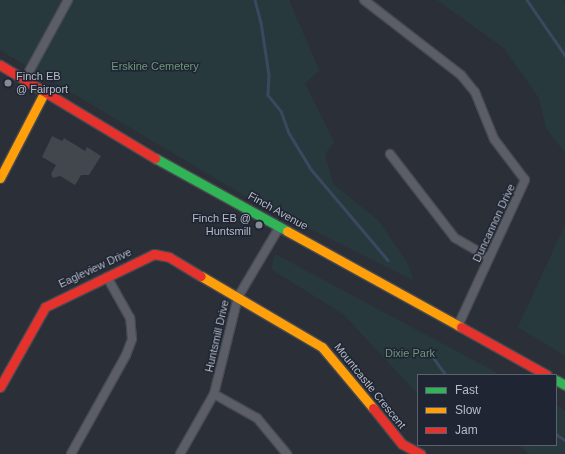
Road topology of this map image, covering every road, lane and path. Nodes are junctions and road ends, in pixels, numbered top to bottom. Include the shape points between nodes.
1 (68, 0) edge
2 (364, 0) edge
3 (0, 66) edge
4 (26, 79) junction
5 (44, 93) junction
6 (390, 154) dead end
7 (0, 178) edge
8 (280, 226) junction
9 (489, 258) junction
10 (107, 277) junction
11 (238, 297) junction
12 (458, 326) junction
13 (545, 374) edge
14 (0, 387) edge
15 (214, 394) junction
16 (71, 454) edge
17 (180, 454) edge
18 (287, 454) edge
19 (421, 454) edge

1 - 4 street
2 - 9 street, Duncannon Drive via 461,75 475,92 494,139 525,180
3 - 4 street, Finch Avenue
4 - 5 street, Finch Avenue
5 - 7 street
5 - 8 street, Finch Avenue via 140,150
6 - 9 street via 446,228 456,238
8 - 11 street, Huntsmill Drive
8 - 12 street, Finch Avenue
9 - 12 street, Duncannon Drive
10 - 11 street, Eagleview Drive via 154,254 170,257
10 - 14 street, Eagleview Drive via 45,307
10 - 16 street via 130,318 132,339 126,355
11 - 15 street, Huntsmill Drive
11 - 19 street, Mountcastle Crescent via 322,347 402,444
12 - 13 street, Finch Avenue
15 - 17 street, Huntsmill Drive
15 - 18 street via 257,418

